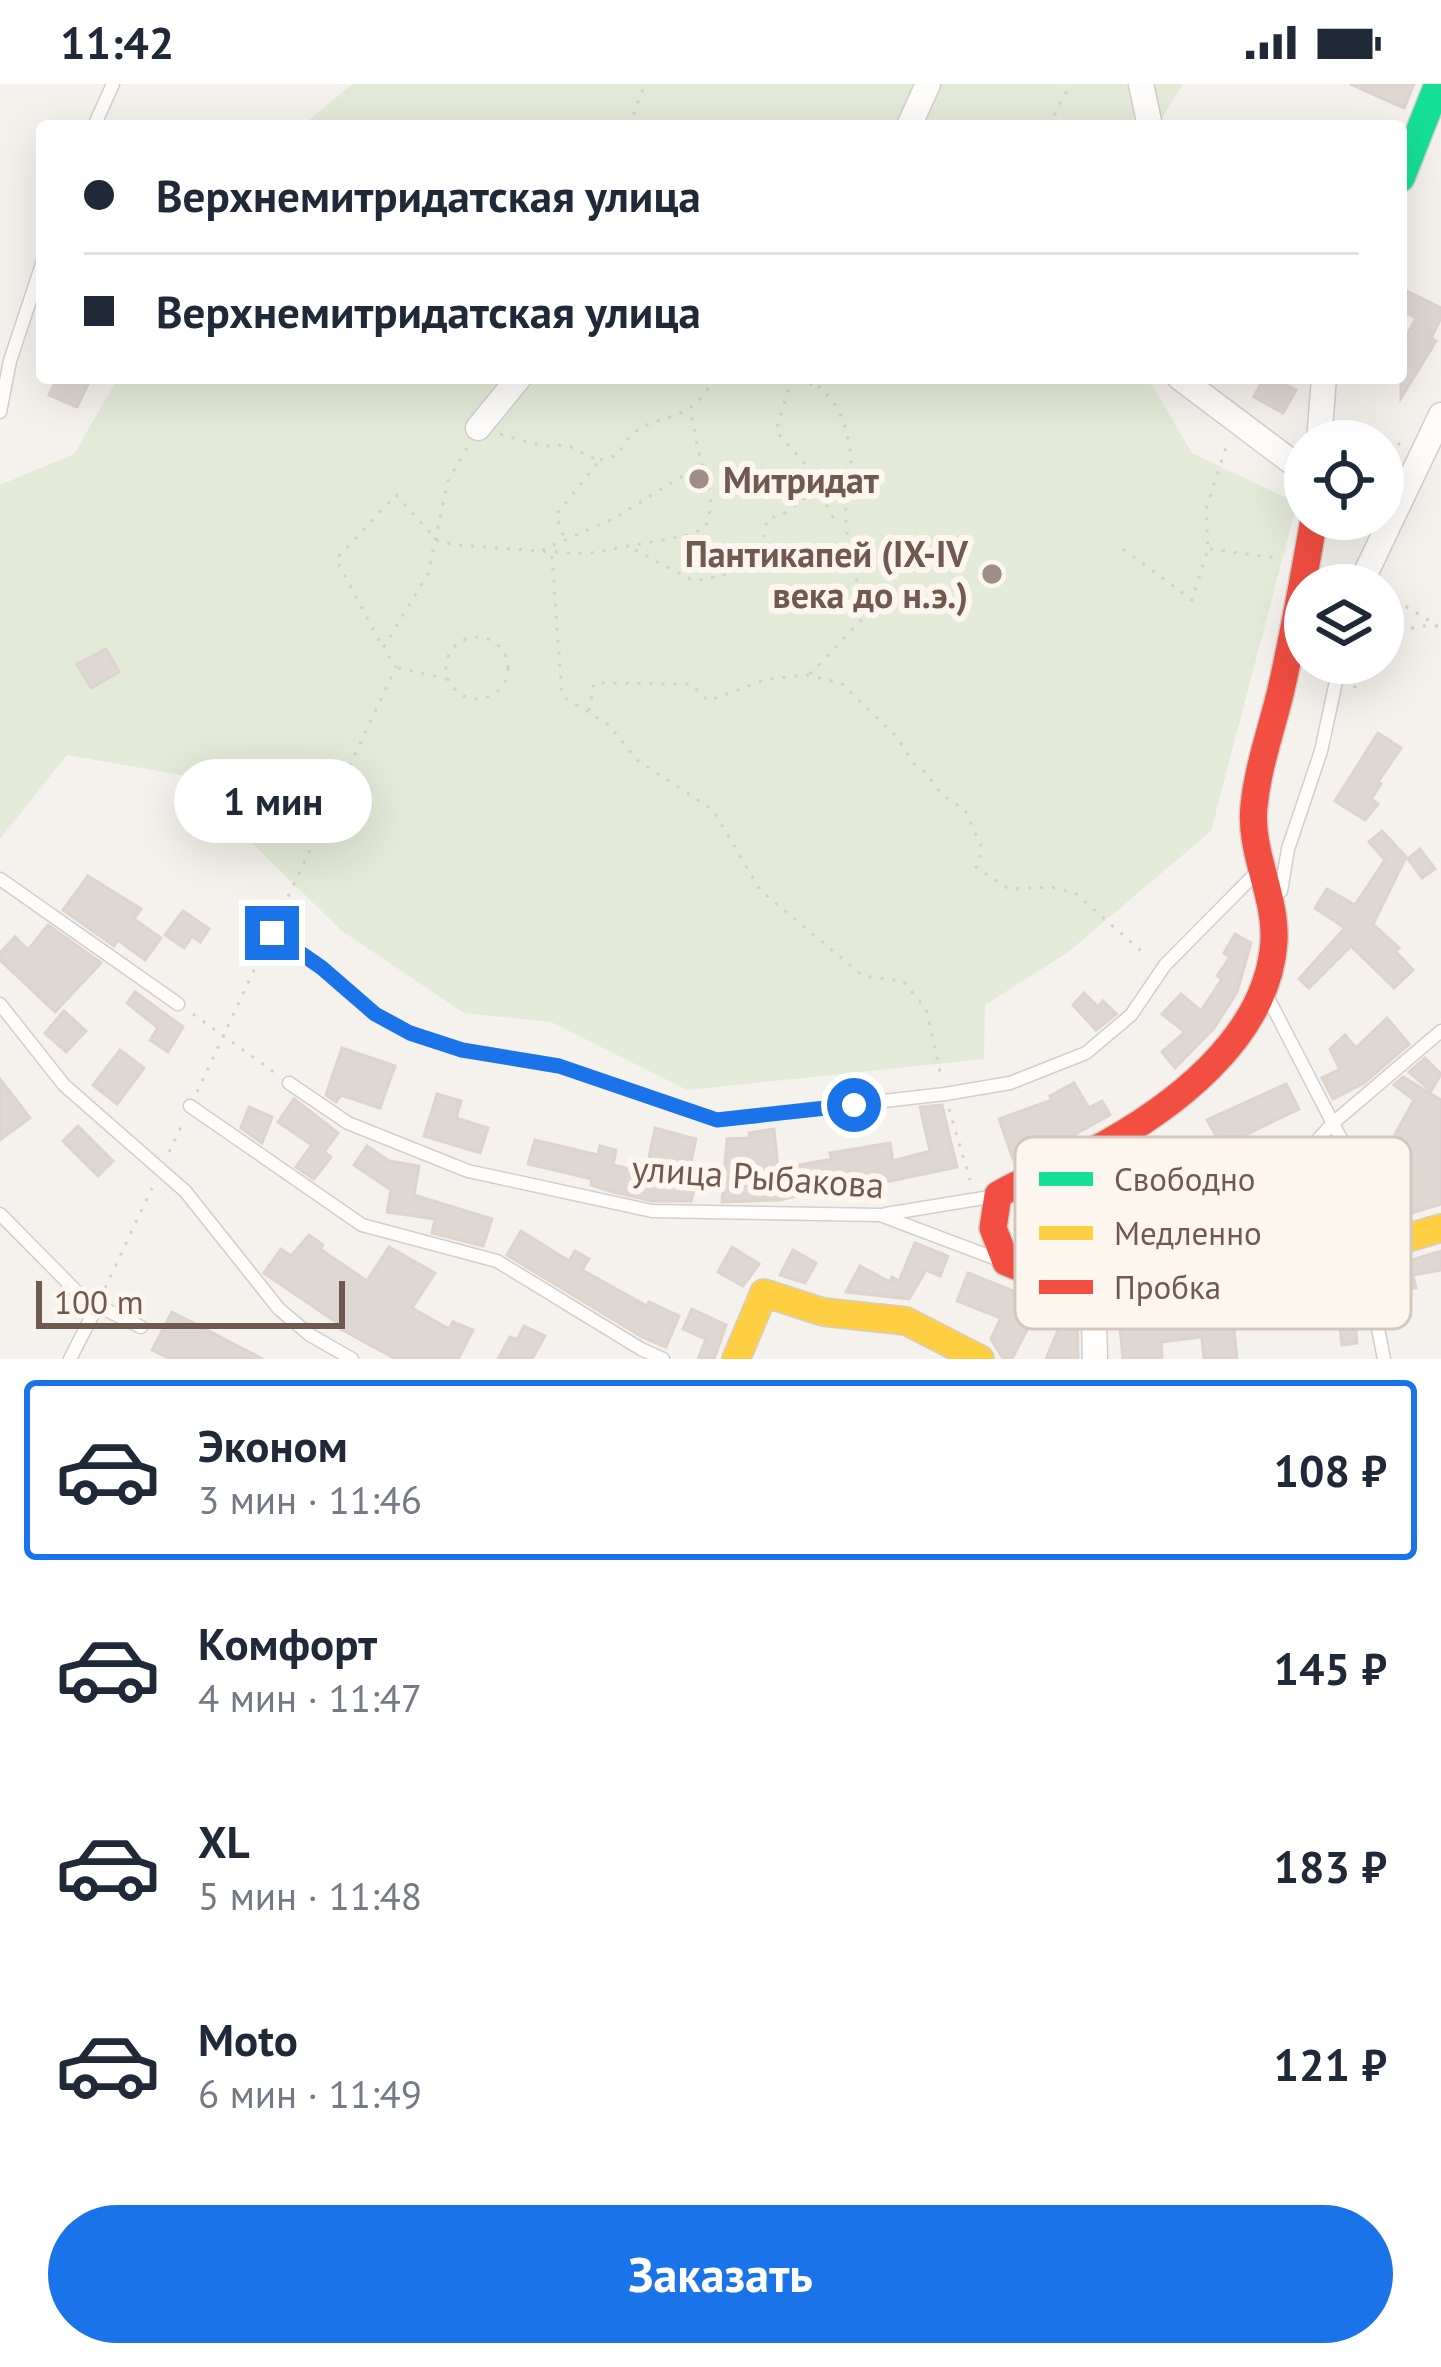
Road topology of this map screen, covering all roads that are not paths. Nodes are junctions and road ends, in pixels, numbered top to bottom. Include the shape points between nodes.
1 (113, 84) edge
2 (928, 84) edge
3 (1141, 84) edge
4 (1438, 84) edge
5 (97, 120) edge
6 (912, 120) edge
7 (1149, 120) edge
8 (1407, 163) edge
9 (36, 282) edge
10 (515, 384) edge
11 (1188, 384) edge
12 (1323, 384) edge
13 (0, 412) edge
14 (1441, 415) edge
15 (1320, 420) edge
16 (478, 428) road end
17 (1284, 456) edge
18 (1310, 540) edge
19 (1378, 564) edge
20 (1336, 684) edge
21 (1262, 867) junction
22 (0, 879) edge
23 (1276, 921) junction
24 (272, 933) road end
25 (1264, 989) junction
26 (0, 1004) edge
27 (178, 1004) road end
28 (1441, 1031) edge
29 (289, 1083) road end
30 (190, 1106) road end
31 (1333, 1123) junction
32 (1114, 1137) edge
33 (1320, 1137) edge
34 (1340, 1137) edge
35 (1015, 1183) edge
36 (1015, 1193) edge
37 (987, 1197) junction
38 (0, 1214) edge
39 (880, 1215) junction
40 (1441, 1228) edge
41 (1411, 1237) edge
42 (1006, 1262) junction
43 (1015, 1266) edge
44 (97, 1306) junction
45 (141, 1327) dead end
46 (1094, 1329) edge
47 (1381, 1329) edge
48 (70, 1359) edge
49 (352, 1359) edge
50 (663, 1359) edge
51 (736, 1359) edge
52 (980, 1359) edge
53 (1095, 1359) edge
54 (1384, 1359) edge

1 - 5 lane
2 - 6 street
3 - 7 street
4 - 8 street
9 - 13 lane
10 - 16 street
11 - 17 street
12 - 15 street
14 - 19 street
18 - 21 street via 1255,802
20 - 23 lane
21 - 23 street
21 - 24 lane via 1165,965 1131,1015 1086,1053 1010,1083 717,1120 559,1066 410,1033
22 - 27 lane
23 - 25 street
25 - 31 lane
25 - 32 street via 1214,1062
26 - 49 lane via 64,1085 184,1191 279,1309
28 - 31 lane
29 - 39 lane, улица Рыбакова via 348,1123 468,1171 652,1210
30 - 50 lane via 362,1225 497,1261
31 - 33 lane
31 - 34 lane
35 - 37 street
36 - 37 lane
37 - 39 lane
37 - 42 street
38 - 44 lane
39 - 42 lane, улица Рыбакова
40 - 41 street, улица Рыбакова
42 - 43 street, улица Рыбакова
44 - 45 lane
44 - 48 lane
46 - 53 street
47 - 54 lane
51 - 52 street via 764,1292 823,1312 906,1321

